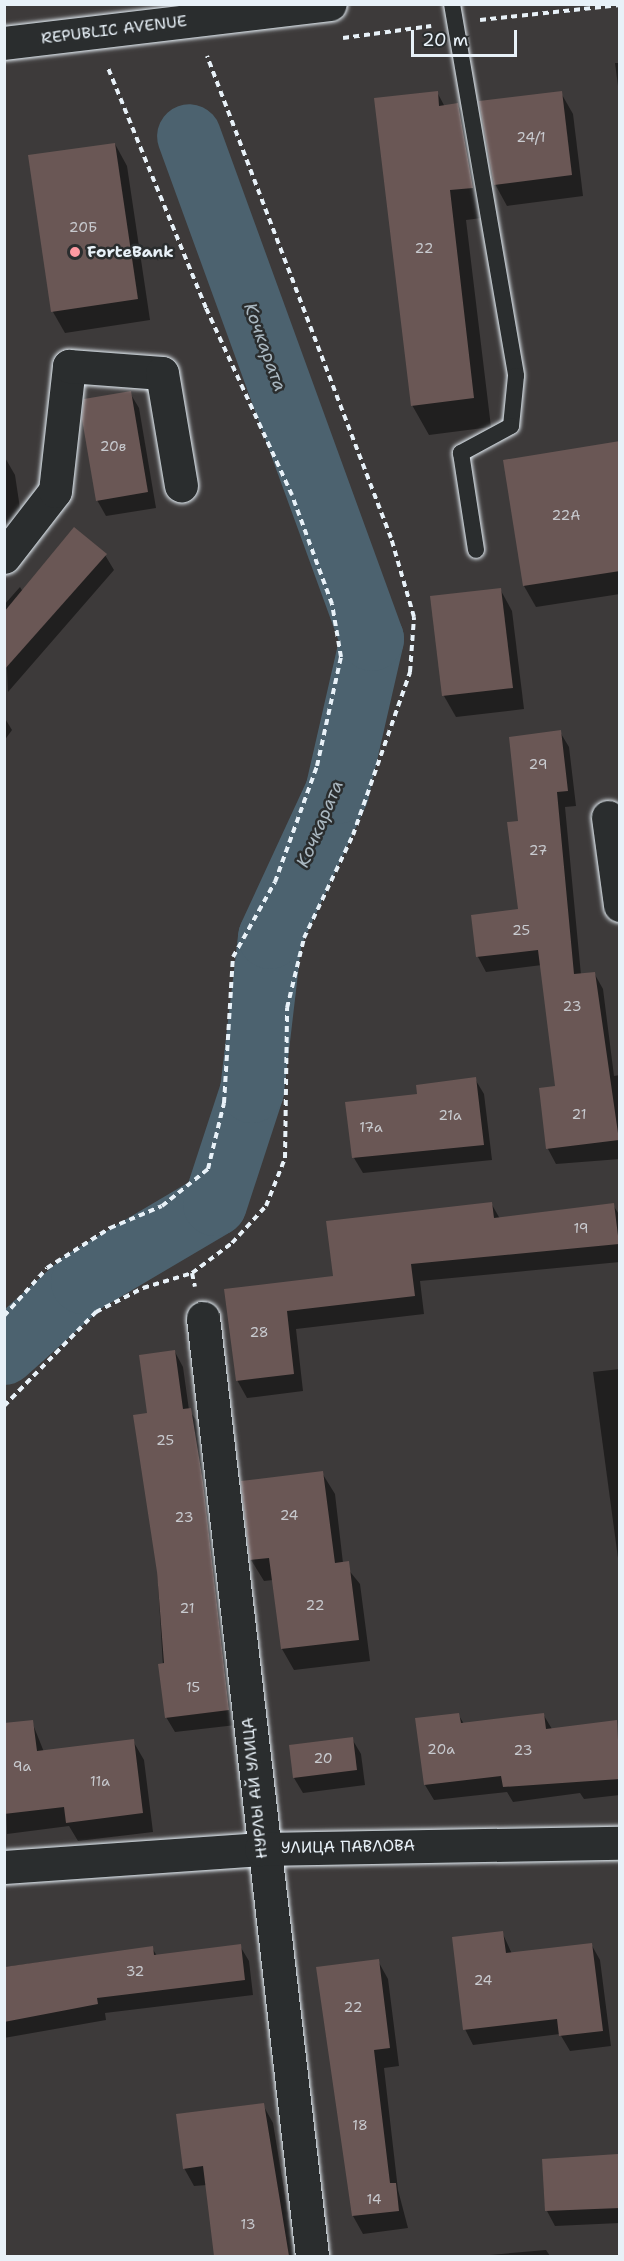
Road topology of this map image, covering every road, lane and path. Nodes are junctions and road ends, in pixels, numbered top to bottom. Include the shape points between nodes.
1 (330, 4) edge
2 (452, 4) edge
3 (4, 43) edge
4 (207, 56) dead end
5 (108, 68) dead end
6 (181, 485) dead end
7 (476, 550) dead end
8 (4, 557) edge
9 (608, 817) dead end
10 (620, 905) edge
11 (4, 1316) edge
12 (203, 1318) dead end
13 (4, 1406) edge
14 (620, 1843) edge
15 (261, 1849) junction
16 (4, 1867) edge
17 (312, 2256) edge

1 - 3 street, REPUBLIC AVENUE
2 - 7 lane via 516,376 511,426 461,453
4 - 13 path via 391,538 414,617 410,672 353,835 304,938 287,1008 285,1158 266,1206 232,1244 192,1273 142,1288 96,1312
5 - 11 path via 206,308 292,495 332,604 341,657 316,766 275,882 233,957 224,1103 208,1169 162,1206 110,1228 47,1268
6 - 8 street via 162,372 69,366 55,491
9 - 10 street
12 - 15 street, НУРЛЫ АЙ УЛИЦА
14 - 15 street, УЛИЦА ПАВЛОВА
15 - 16 street, УЛИЦА ПАВЛОВА
15 - 17 street, НУРЛЫ АЙ УЛИЦА

